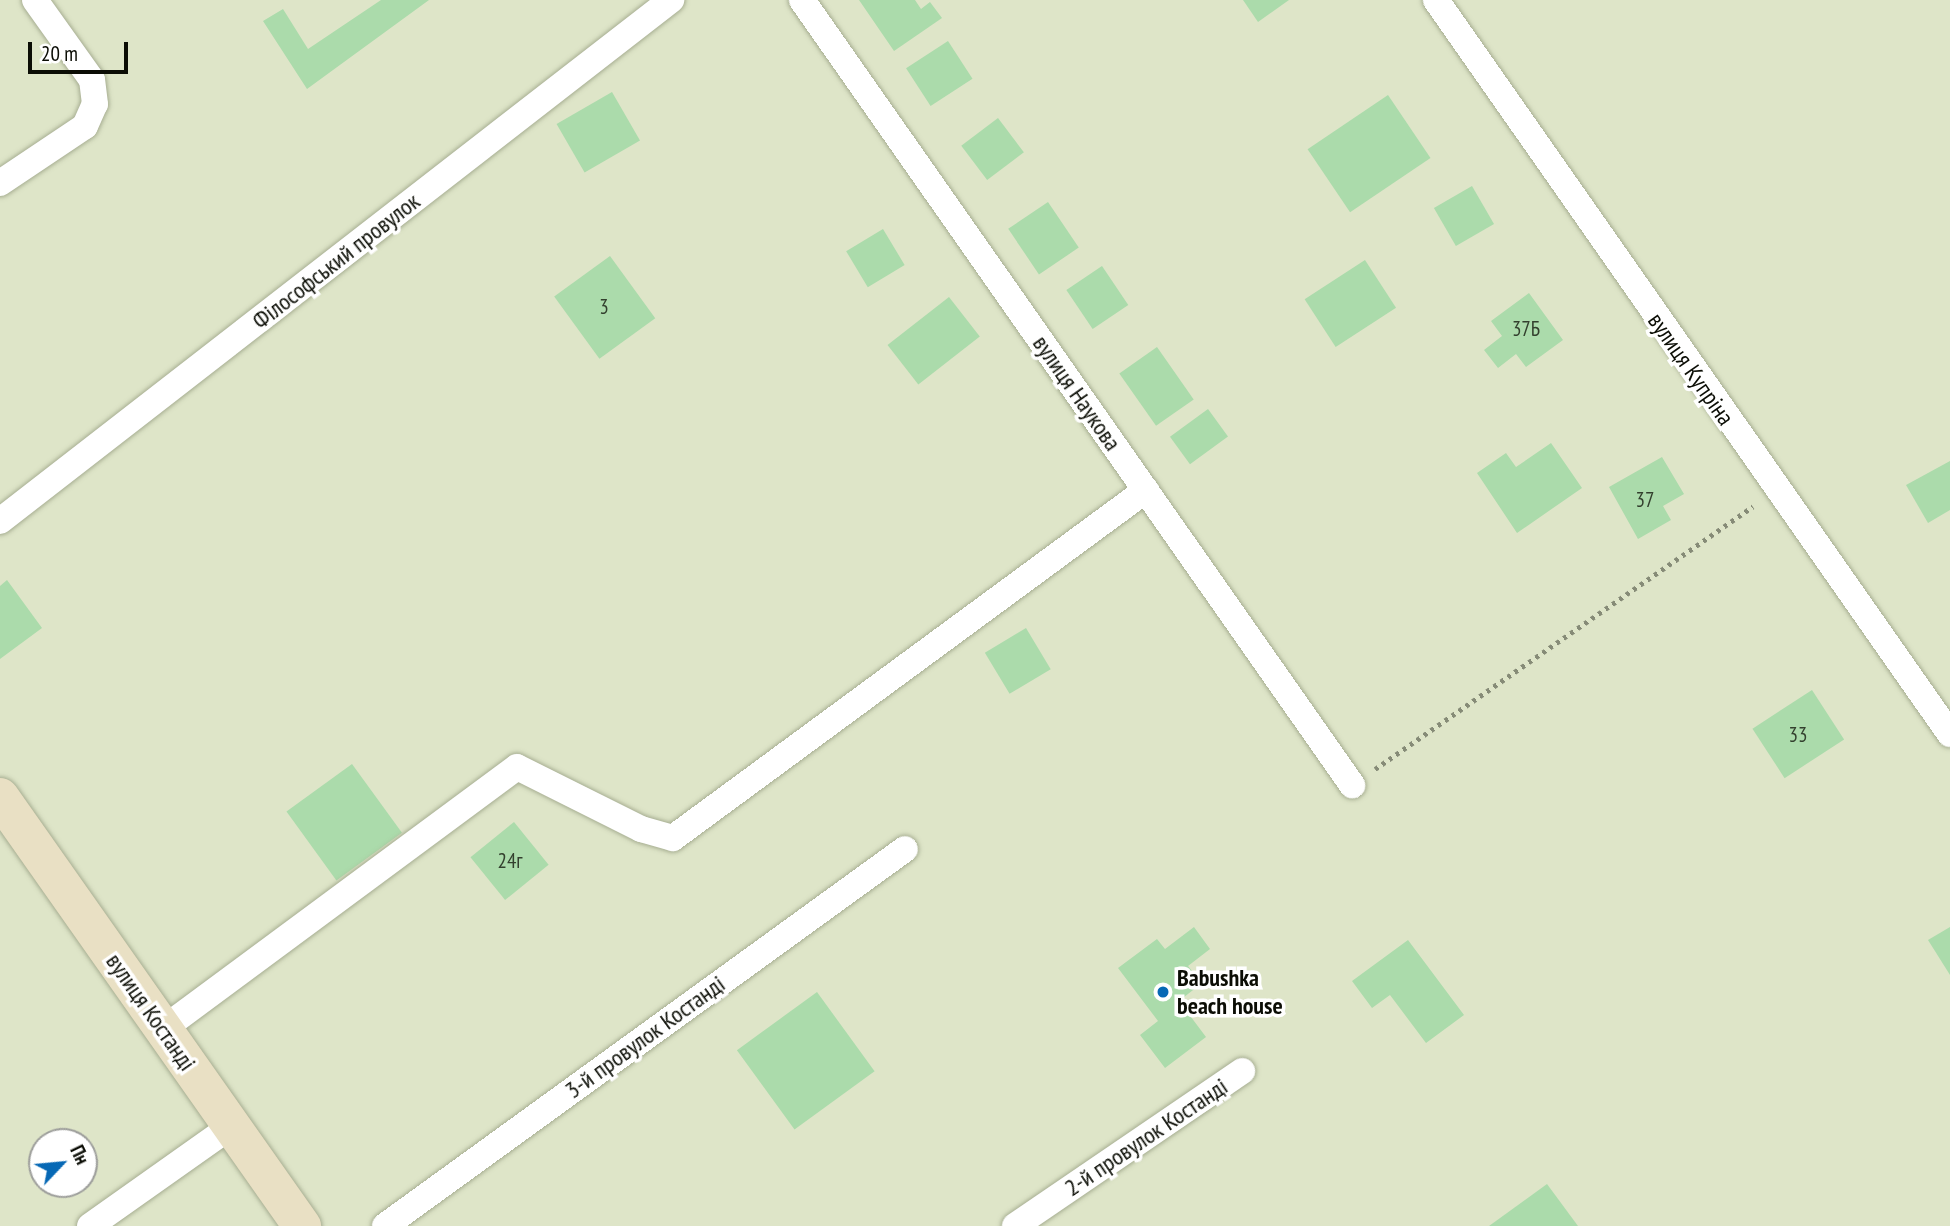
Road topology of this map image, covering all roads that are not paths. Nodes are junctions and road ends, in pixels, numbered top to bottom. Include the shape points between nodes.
1 (35, 0) edge
2 (671, 0) edge
3 (802, 0) edge
4 (1436, 0) edge
5 (0, 183) edge
6 (1146, 490) junction
7 (0, 521) edge
8 (1950, 734) edge
9 (1352, 785) road end
10 (0, 797) edge
11 (905, 849) dead end
12 (163, 1029) junction
13 (1242, 1071) dead end
14 (232, 1126) junction
15 (90, 1226) edge
16 (302, 1226) edge
17 (385, 1226) edge
18 (1015, 1226) edge

1 - 5 street via 92,80 95,104 85,126
2 - 7 street, Філософський провулок
3 - 6 street, вулиця Наукова
4 - 8 street, вулиця Купріна
6 - 9 street, вулиця Наукова
6 - 12 street via 673,838 641,829 517,767
10 - 12 street, вулиця Костанді
11 - 17 street, 3-й провулок Костанді
12 - 14 street, вулиця Костанді
13 - 18 street, 2-й провулок Костанді
14 - 15 street
14 - 16 street, вулиця Костанді

